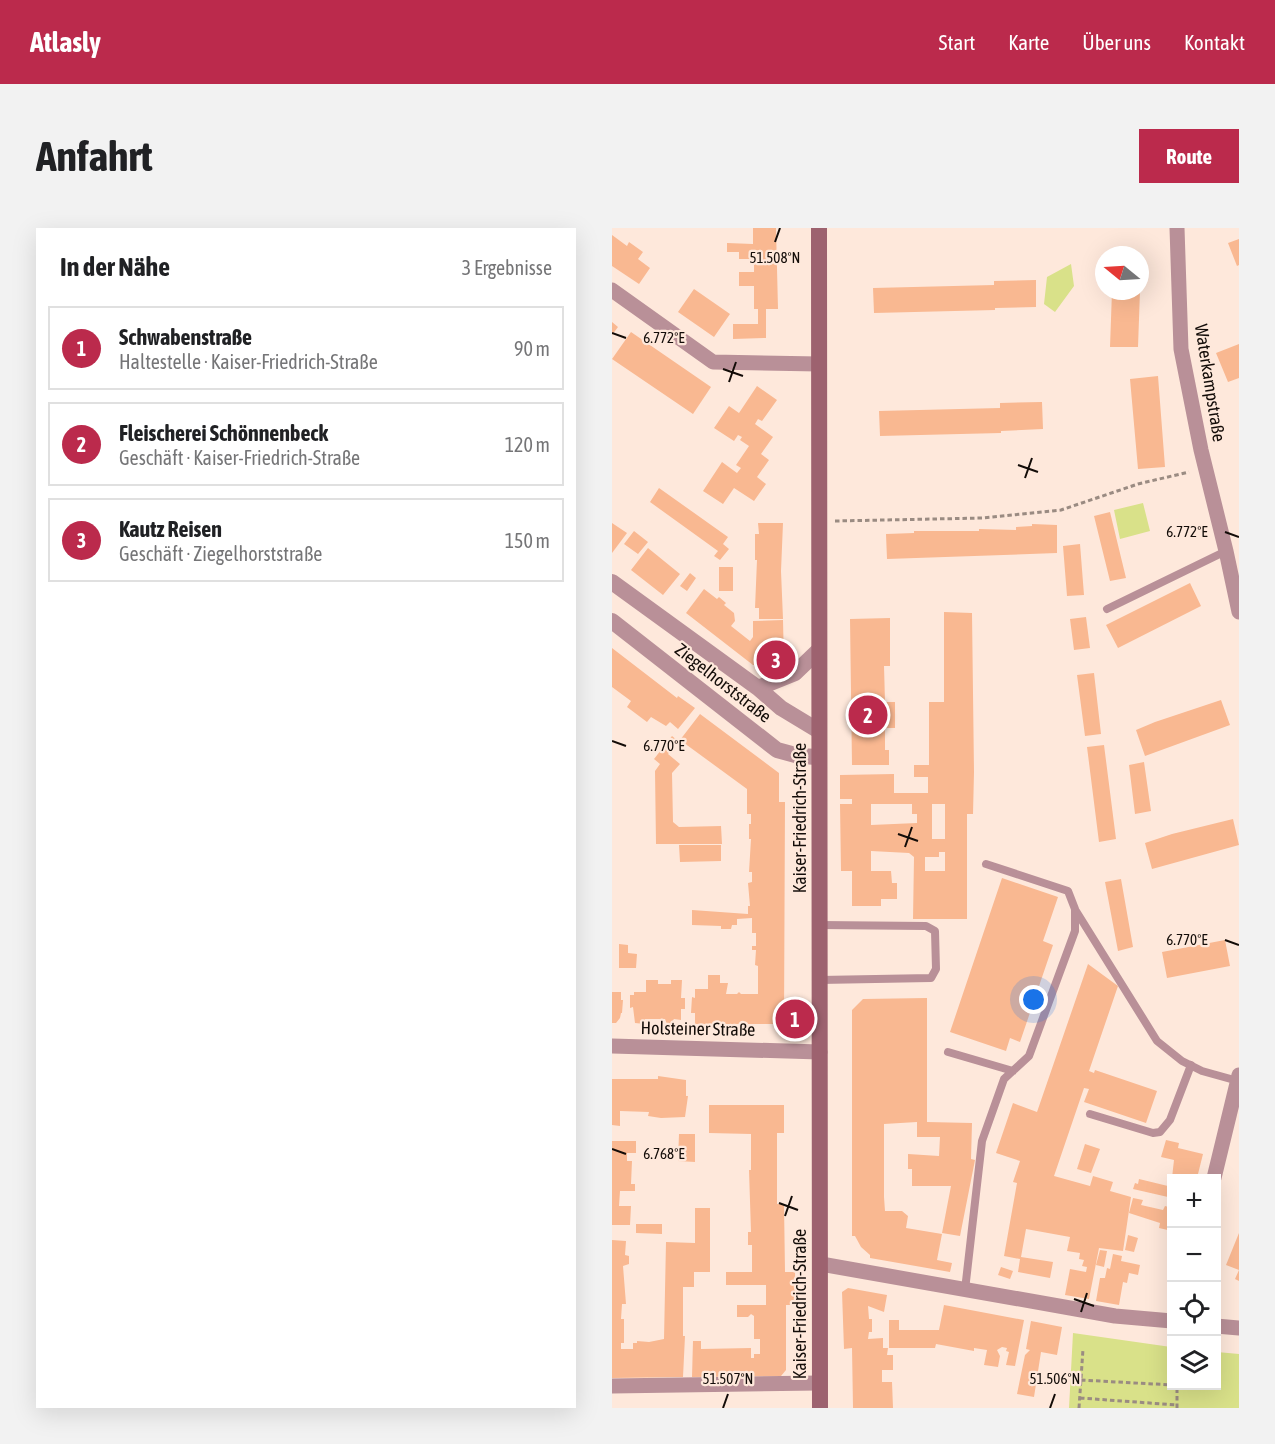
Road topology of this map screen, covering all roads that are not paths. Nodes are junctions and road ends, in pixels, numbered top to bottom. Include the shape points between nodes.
1 (819, 228) edge
2 (1177, 228) edge
3 (612, 290) edge
4 (819, 364) junction
5 (1226, 551) junction
6 (612, 582) edge
7 (1107, 609) dead end
8 (1239, 612) edge
9 (612, 621) edge
10 (819, 650) junction
11 (758, 688) junction
12 (819, 731) junction
13 (818, 757) junction
14 (986, 864) dead end
15 (1075, 909) junction
16 (820, 926) junction
17 (820, 980) junction
18 (612, 1046) edge
19 (820, 1052) junction
20 (948, 1052) dead end
21 (1191, 1065) junction
22 (1013, 1071) junction
23 (1238, 1078) edge
24 (1090, 1114) dead end
25 (1215, 1174) edge
26 (821, 1264) junction
27 (965, 1290) junction
28 (1167, 1321) edge
29 (1221, 1326) edge
30 (1239, 1328) edge
31 (819, 1383) junction
32 (612, 1386) edge
33 (820, 1408) edge

1 - 4 main road, Kaiser-Friedrich-Straße
2 - 5 street, Waterkampstraße via 1181,349
3 - 4 street via 713,362
4 - 10 main road, Kaiser-Friedrich-Straße
5 - 7 lane
5 - 8 street, Waterkampstraße
6 - 11 street, Ziegelhorststraße
9 - 13 street, Ziegelhorststraße via 777,750
10 - 11 street, Ziegelhorststraße via 795,673
10 - 12 main road, Kaiser-Friedrich-Straße
11 - 12 street, Ziegelhorststraße
12 - 13 main road, Kaiser-Friedrich-Straße
13 - 16 main road, Kaiser-Friedrich-Straße
14 - 15 lane via 1068,891
15 - 21 lane via 1157,1041
15 - 22 lane via 1075,931 1029,1056
16 - 17 main road, Kaiser-Friedrich-Straße
16 - 17 lane via 926,926 935,931 936,969 932,978
17 - 19 main road, Kaiser-Friedrich-Straße
18 - 19 street, Holsteiner Straße
19 - 26 main road, Kaiser-Friedrich-Straße
20 - 22 lane
21 - 23 lane
21 - 24 lane via 1170,1120 1160,1132
22 - 27 lane via 1004,1079 982,1141
23 - 25 street
26 - 27 street
26 - 31 main road, Kaiser-Friedrich-Straße
27 - 28 street via 1115,1316
29 - 30 street
31 - 32 street
31 - 33 main road, Kaiser-Friedrich-Straße

